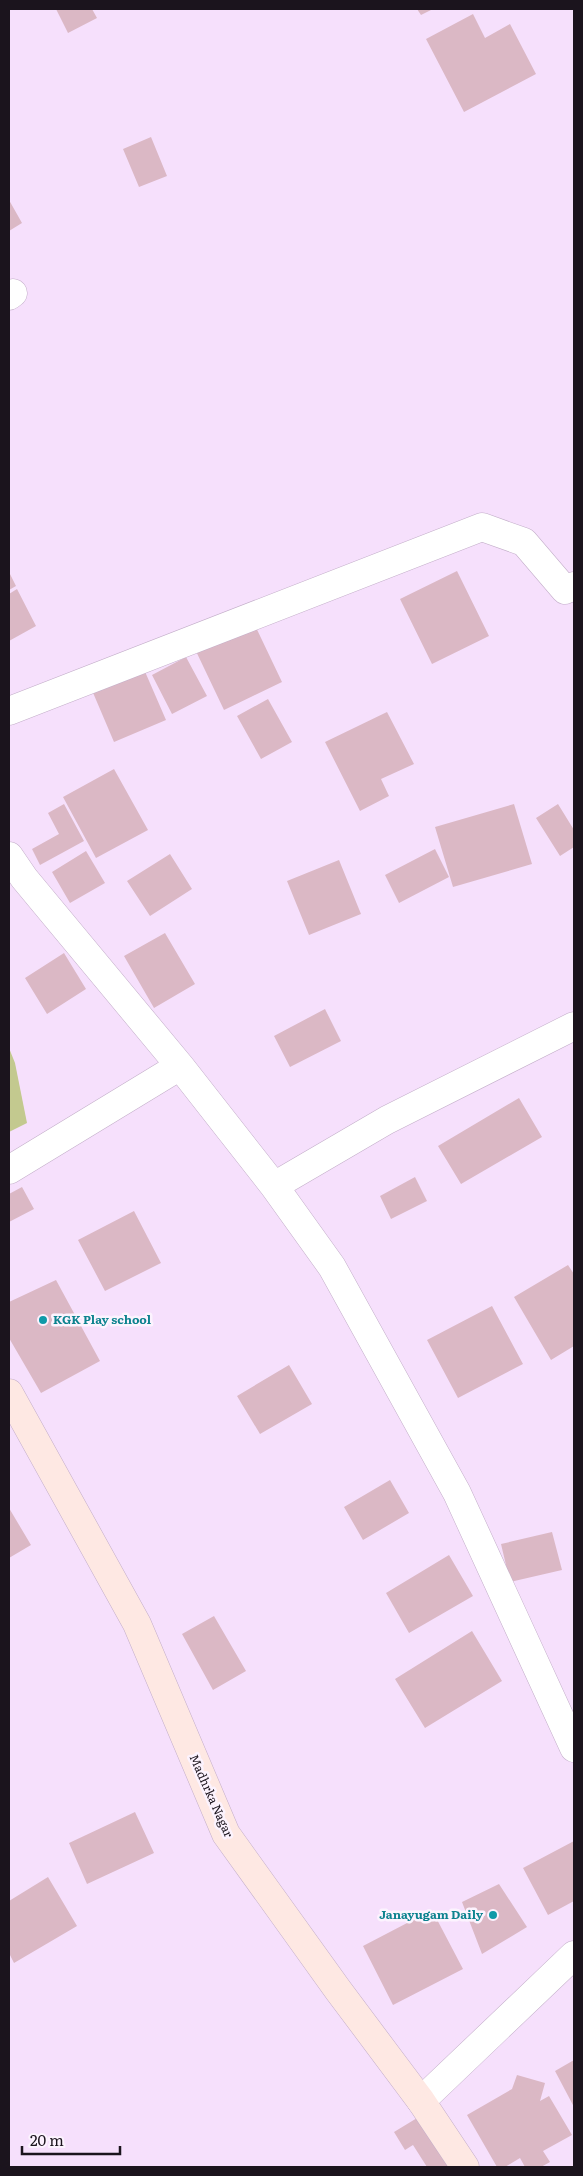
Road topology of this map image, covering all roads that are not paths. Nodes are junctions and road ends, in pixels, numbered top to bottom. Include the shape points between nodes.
1 (574, 586) edge
2 (9, 710) edge
3 (9, 856) edge
4 (16, 882) edge
5 (574, 1026) edge
6 (180, 1066) junction
7 (9, 1170) edge
8 (274, 1186) junction
9 (9, 1393) edge
10 (574, 1748) edge
11 (574, 1955) edge
12 (421, 2101) junction
13 (464, 2167) edge

1 - 2 street via 565,590 524,542 482,527
3 - 4 street
4 - 6 street
5 - 8 street via 387,1120
6 - 7 street
6 - 8 street
8 - 10 street via 332,1266 457,1493
9 - 12 street, Madhrka Nagar via 137,1624 226,1834
11 - 12 street
12 - 13 street, Madhrka Nagar

